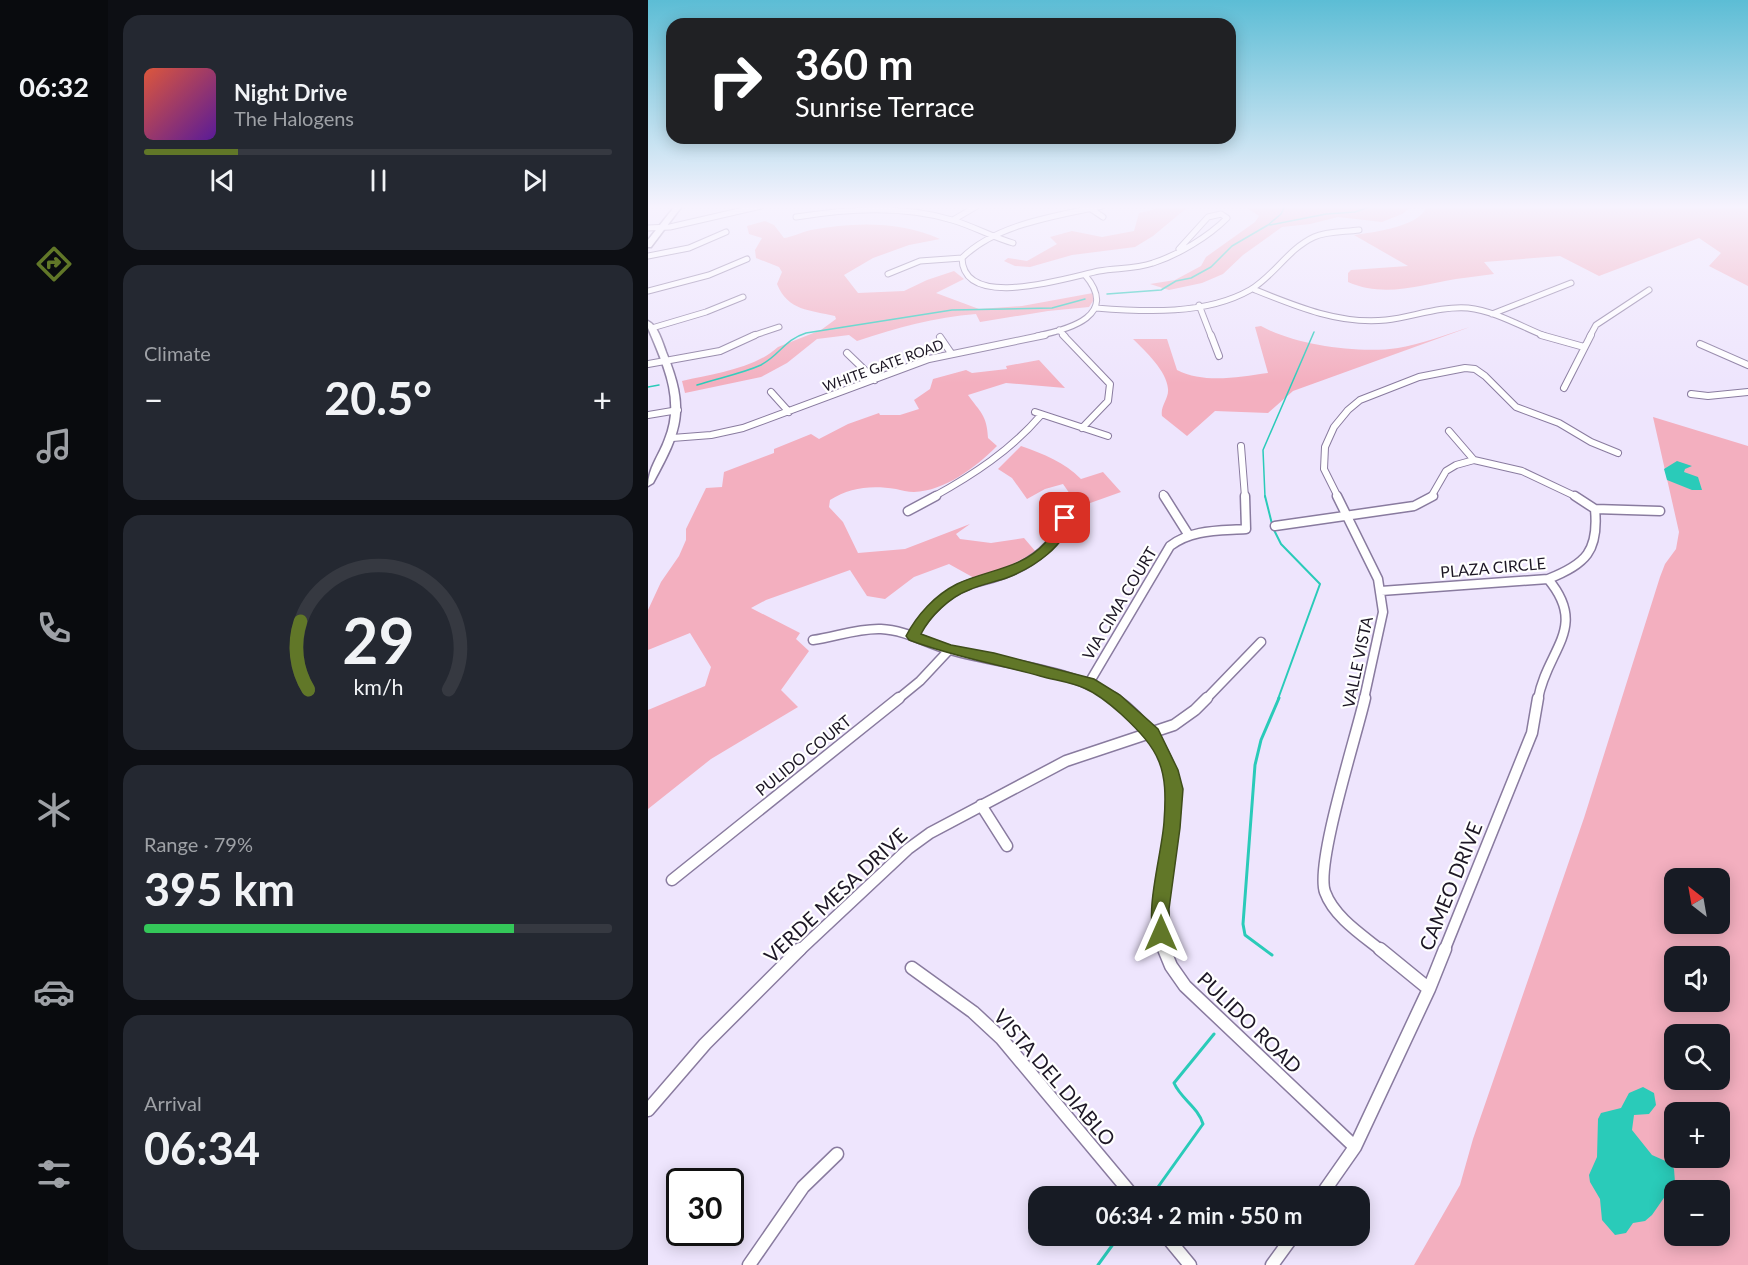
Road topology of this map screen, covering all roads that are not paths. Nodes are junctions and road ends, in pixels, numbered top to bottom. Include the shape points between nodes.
1 (733, 265) edge
2 (910, 265) edge
3 (960, 265) edge
4 (1148, 265) edge
5 (1280, 265) edge
6 (888, 274) dead end
7 (1085, 275) junction
8 (1571, 283) dead end
9 (1253, 289) junction
10 (1649, 290) dead end
11 (648, 291) edge
12 (744, 297) dead end
13 (1199, 305) junction
14 (1096, 308) junction
15 (1492, 314) junction
16 (650, 326) edge
17 (779, 327) dead end
18 (1059, 330) junction
19 (940, 337) dead end
20 (1700, 344) dead end
21 (1584, 347) junction
22 (847, 353) dead end
23 (951, 353) junction
24 (1219, 356) dead end
25 (666, 361) junction
26 (648, 364) edge
27 (1748, 365) edge
28 (1475, 369) joint
29 (875, 380) junction
30 (1564, 388) dead end
31 (771, 392) dead end
32 (1748, 392) edge
33 (1691, 394) dead end
34 (678, 410) junction
35 (789, 412) junction
36 (648, 415) edge
37 (1082, 428) junction
38 (1449, 431) dead end
39 (1108, 436) dead end
40 (672, 438) junction
41 (1241, 446) dead end
42 (1618, 453) dead end
43 (1474, 460) junction
44 (648, 483) edge
45 (1163, 494) dead end
46 (1595, 509) junction
47 (1061, 510) dead end
48 (908, 511) dead end
49 (1660, 511) dead end
50 (1347, 516) junction
51 (1275, 526) dead end
52 (1188, 534) junction
53 (1548, 579) junction
54 (1381, 591) junction
55 (913, 636) junction
56 (813, 640) dead end
57 (1261, 642) dead end
58 (949, 650) junction
59 (1089, 683) junction
60 (1152, 734) junction
61 (981, 805) junction
62 (1007, 846) dead end
63 (672, 880) dead end
64 (912, 968) dead end
65 (1429, 989) junction
66 (648, 1110) edge
67 (1354, 1147) junction
68 (837, 1154) dead end
69 (1125, 1186) edge
70 (1327, 1186) edge
71 (1174, 1246) edge
72 (1286, 1246) edge
73 (749, 1265) edge
74 (1190, 1265) edge
75 (1272, 1265) edge

1 - 11 street
2 - 6 street
3 - 7 street via 970,278 991,286 1031,287
4 - 7 street
5 - 9 street
7 - 14 street via 1099,293
8 - 15 street
9 - 13 street
9 - 15 street via 1346,319 1377,321 1454,307
10 - 21 street via 1596,325
12 - 16 street via 706,312
13 - 14 street via 1131,311
13 - 24 street
14 - 18 street, WHITE GATE ROAD via 1081,321
15 - 21 street via 1541,335
16 - 25 street
17 - 25 street via 720,351
18 - 23 street, WHITE GATE ROAD
18 - 37 street via 1110,384 1108,401
19 - 23 street
20 - 27 street
21 - 30 street
22 - 29 street
23 - 29 street, WHITE GATE ROAD
25 - 26 street
25 - 34 street via 676,386
28 - 42 street via 1516,406
28 - 50 street, VALLE VISTA via 1452,369 1419,377 1360,400 1348,410 1324,447 1324,469
29 - 35 street, WHITE GATE ROAD
31 - 35 street
32 - 33 street
34 - 36 street
34 - 40 street
35 - 40 street, WHITE GATE ROAD via 728,432
37 - 39 street
37 - 48 street via 1038,414 975,473
38 - 43 street
40 - 44 street
41 - 52 street via 1246,529
43 - 46 street via 1525,472
43 - 50 street via 1447,471 1436,494 1424,502
45 - 52 street
46 - 49 street
46 - 53 street, PLAZA CIRCLE via 1598,529 1590,553 1569,571
47 - 55 street via 1066,516 1063,527 1048,548 1005,574 963,587 946,597
50 - 51 street
50 - 54 street, VALLE VISTA
52 - 59 street, VIA CIMA COURT via 1170,546
53 - 54 street, PLAZA CIRCLE
53 - 65 street, CAMEO DRIVE via 1559,590 1566,608 1562,644 1539,692 1532,733
54 - 65 street, VALLE VISTA via 1383,612 1378,642 1324,861 1324,890 1350,925
55 - 56 street, PULIDO ROAD via 892,630 863,629
55 - 58 street, PULIDO ROAD
57 - 60 street, VERDE MESA DRIVE via 1195,710
58 - 59 street, PULIDO ROAD
58 - 63 street, PULIDO COURT via 920,681
59 - 60 street, PULIDO ROAD via 1124,707
60 - 61 street, VERDE MESA DRIVE via 1066,761
60 - 67 street, PULIDO ROAD via 1171,770 1175,789 1161,909 1161,933 1169,963 1185,986
61 - 62 street
61 - 66 street, VERDE MESA DRIVE via 930,833 890,864 705,1044
64 - 69 street, VISTA DEL DIABLO via 1001,1038
65 - 67 street, CAMEO DRIVE
67 - 70 street, CAMEO DRIVE
68 - 73 street via 803,1187
71 - 74 street
72 - 75 street

